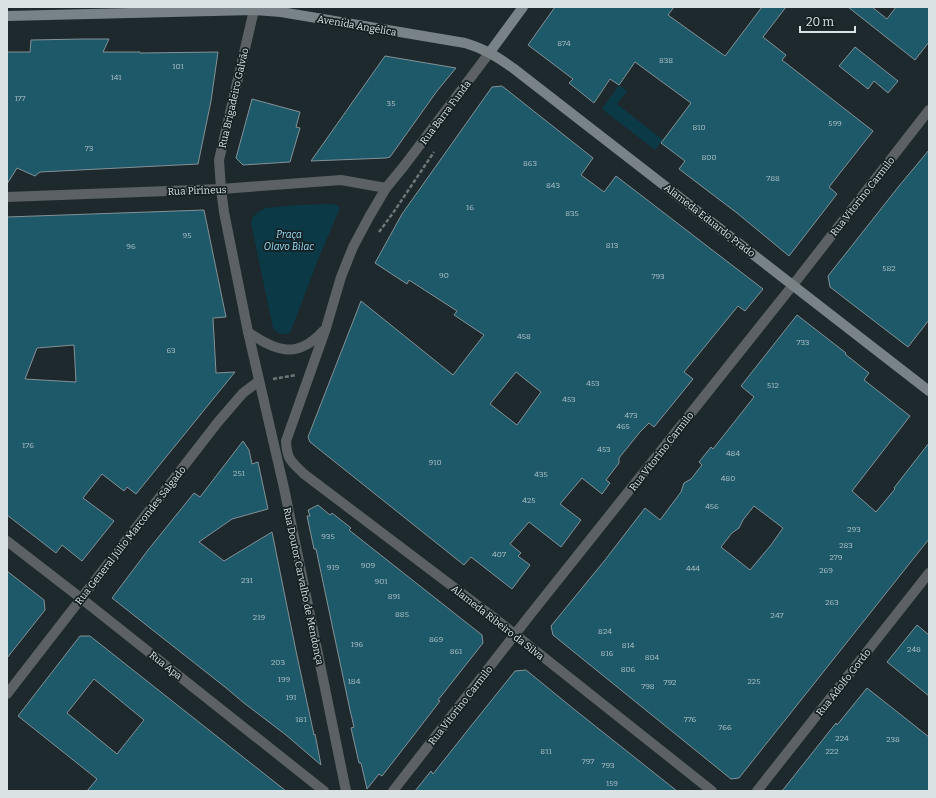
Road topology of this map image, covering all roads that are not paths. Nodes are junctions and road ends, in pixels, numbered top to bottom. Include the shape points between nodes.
1 (522, 7) edge
2 (254, 8) edge
3 (7, 16) edge
4 (490, 52) junction
5 (929, 110) edge
6 (386, 188) junction
7 (221, 189) junction
8 (7, 197) edge
9 (793, 285) junction
10 (326, 328) junction
11 (248, 332) junction
12 (259, 381) junction
13 (929, 391) edge
14 (304, 474) junction
15 (284, 488) junction
16 (7, 540) edge
17 (929, 573) edge
18 (82, 598) junction
19 (516, 635) junction
20 (7, 694) edge
21 (324, 791) edge
22 (346, 791) edge
23 (393, 791) edge
24 (712, 791) edge
25 (757, 791) edge

1 - 4 main road, Rua Barra Funda
2 - 3 main road, Avenida Angélica
2 - 4 main road, Avenida Angélica via 457,42
2 - 7 street, Rua Brigadeiro Galvão via 219,160
4 - 6 street, Rua Barra Funda
4 - 9 main road, Alameda Eduardo Prado
5 - 9 street, Rua Vitorino Carmilo
6 - 7 street, Rua Pirineus via 341,180
6 - 10 street, Rua Barra Funda via 353,247
7 - 8 street, Rua Pirineus
7 - 11 street
9 - 13 main road, Alameda Eduardo Prado
9 - 19 street, Rua Vitorino Carmilo
10 - 11 street via 308,344 286,350 262,342
10 - 14 street, Alameda Ribeiro da Silva via 286,441 291,461
11 - 12 street
12 - 15 street, Rua Doutor Carvalho de Mendonça
12 - 18 street, Rua General Júlio Marcondes Salgado via 243,393 218,422
14 - 15 street via 288,474
14 - 19 street, Alameda Ribeiro da Silva
15 - 22 street, Rua Doutor Carvalho de Mendonça
16 - 18 street, Rua Apa
17 - 25 street, Rua Adolfo Gordo
18 - 20 street, Rua General Júlio Marcondes Salgado
18 - 21 street, Rua Apa
19 - 23 street, Rua Vitorino Carmilo
19 - 24 street, Alameda Ribeiro da Silva

